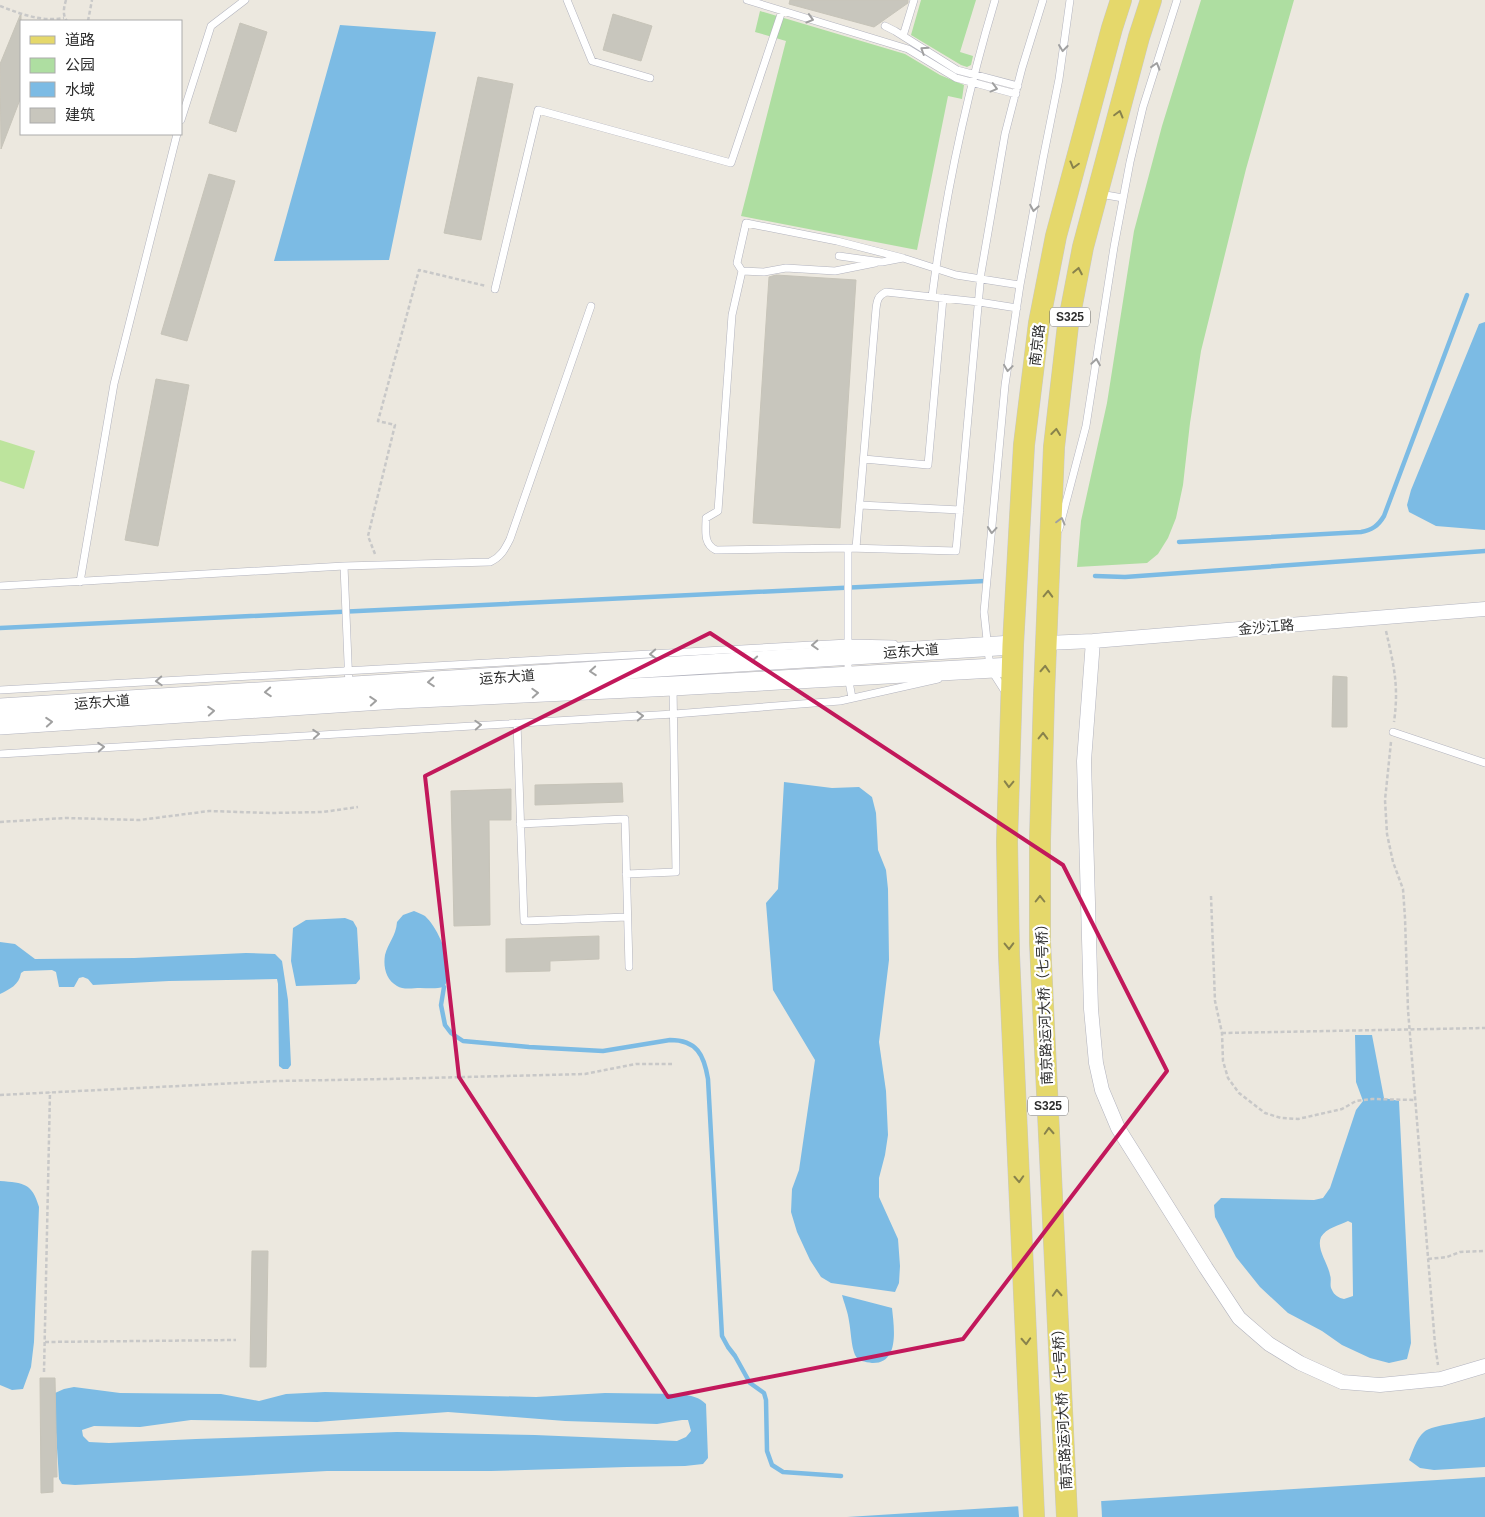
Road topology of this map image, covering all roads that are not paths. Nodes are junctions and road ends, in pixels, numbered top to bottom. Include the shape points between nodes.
1 (245, 0) edge
2 (747, 0) edge
3 (914, 0) edge
4 (995, 0) edge
5 (1043, 0) edge
6 (1070, 0) edge
7 (1121, 0) edge
8 (1151, 0) edge
9 (1177, 0) edge
10 (570, 2) edge
11 (782, 10) junction
12 (885, 26) dead end
13 (903, 36) junction
14 (650, 78) dead end
15 (974, 79) junction
16 (1018, 86) junction
17 (1016, 94) junction
18 (182, 117) edge
19 (178, 135) edge
20 (1097, 194) junction
21 (1123, 198) junction
22 (839, 256) dead end
23 (903, 258) junction
24 (882, 262) junction
25 (936, 268) junction
26 (742, 271) junction
27 (981, 280) junction
28 (1020, 285) junction
29 (494, 288) road end
30 (932, 297) junction
31 (943, 298) junction
32 (979, 302) junction
33 (591, 306) dead end
34 (1017, 308) junction
35 (864, 459) junction
36 (860, 505) junction
37 (960, 510) junction
38 (852, 548) junction
39 (344, 566) junction
40 (1049, 568) junction
41 (80, 582) junction
42 (0, 586) edge
43 (1485, 609) edge
44 (1093, 641) junction
45 (1046, 643) junction
46 (1013, 645) junction
47 (986, 646) junction
48 (848, 649) junction
49 (672, 666) junction
50 (1012, 666) junction
51 (990, 668) junction
52 (848, 676) junction
53 (349, 679) junction
54 (673, 686) junction
55 (0, 690) edge
56 (1044, 696) joint
57 (852, 698) junction
58 (1012, 700) junction
59 (0, 708) edge
60 (674, 714) junction
61 (517, 723) junction
62 (0, 725) edge
63 (1393, 732) road end
64 (0, 754) edge
65 (1485, 763) edge
66 (520, 824) junction
67 (626, 874) junction
68 (627, 917) junction
69 (629, 968) dead end
70 (1485, 1366) edge
71 (1034, 1517) edge
72 (1067, 1517) edge

1 - 18 lane via 211,26
2 - 11 lane
3 - 13 lane
4 - 15 lane
5 - 16 lane
6 -> 28 lane via 1059,79
7 -> 46 main road, 南京路 / S325 via 1056,236 1039,323 1024,445
20 -> 8 main road, 南京路 / S325
21 -> 9 lane via 1143,107
10 - 14 lane via 592,61
11 -> 15 lane via 908,48 948,74
11 - 29 lane via 731,163 538,110
12 - 13 lane
15 -> 13 lane
15 - 16 lane
15 -> 17 lane
15 - 25 lane via 954,161
16 - 17 lane
17 - 27 lane via 1005,134
19 - 41 lane via 114,384
20 - 21 lane
40 -> 20 main road, 南京路 / S325 via 1054,447 1068,325
40 -> 21 lane via 1086,426
22 - 24 lane
23 - 24 lane
23 - 25 lane
23 - 26 lane via 746,223 737,263
24 - 26 lane via 834,271 786,268
25 - 27 lane
25 - 30 lane
26 - 38 lane via 732,315 718,511 706,518 706,540 709,547 716,550
27 - 28 lane
27 - 32 lane
28 - 34 lane
30 - 31 lane
30 - 35 lane via 886,292 877,301
31 - 32 lane
31 - 35 lane via 928,465
32 - 34 lane
32 - 37 lane
33 - 39 lane via 510,539 498,558 490,562
34 -> 47 lane via 1005,385 984,612
35 - 36 lane
36 - 37 lane
36 - 38 lane
37 - 38 lane via 956,551
38 - 48 lane via 848,568
39 - 41 lane
39 - 53 lane
45 -> 40 main road, 南京路 / S325
41 - 42 lane
43 - 44 street, 金沙江路
44 - 45 street, 金沙江路
44 - 70 street via 1084,761 1091,1009 1102,1090 1118,1128 1239,1318 1269,1344 1300,1363 1342,1382 1380,1385 1441,1379
56 -> 45 main road, 南京路 / S325
46 - 47 main road, 运东大道
46 - 50 main road, 南京路 / S325
47 - 48 main road, 运东大道
47 - 51 lane
48 -> 49 main road, 运东大道
48 - 52 lane
48 -> 53 lane
49 -> 53 main road, 运东大道
49 - 54 lane
50 - 51 main road, 运东大道
50 - 58 main road, 南京路 / S325
51 - 52 main road, 运东大道
51 - 57 lane
51 - 58 lane
52 - 54 main road, 运东大道
52 - 57 lane
53 -> 55 lane
53 -> 59 main road, 运东大道
54 - 60 lane
62 -> 54 main road, 运东大道 via 398,699
72 -> 56 main road, 南京路运河大桥（七号桥） / S325 via 1040,942
57 - 60 lane
58 -> 71 main road, S325 via 1007,842 1009,955
61 -> 60 lane
60 - 67 lane via 676,872
64 -> 61 lane
61 - 66 lane
63 - 65 lane
66 - 67 lane via 625,819
66 - 68 lane via 524,921
67 - 68 lane
68 - 69 lane

